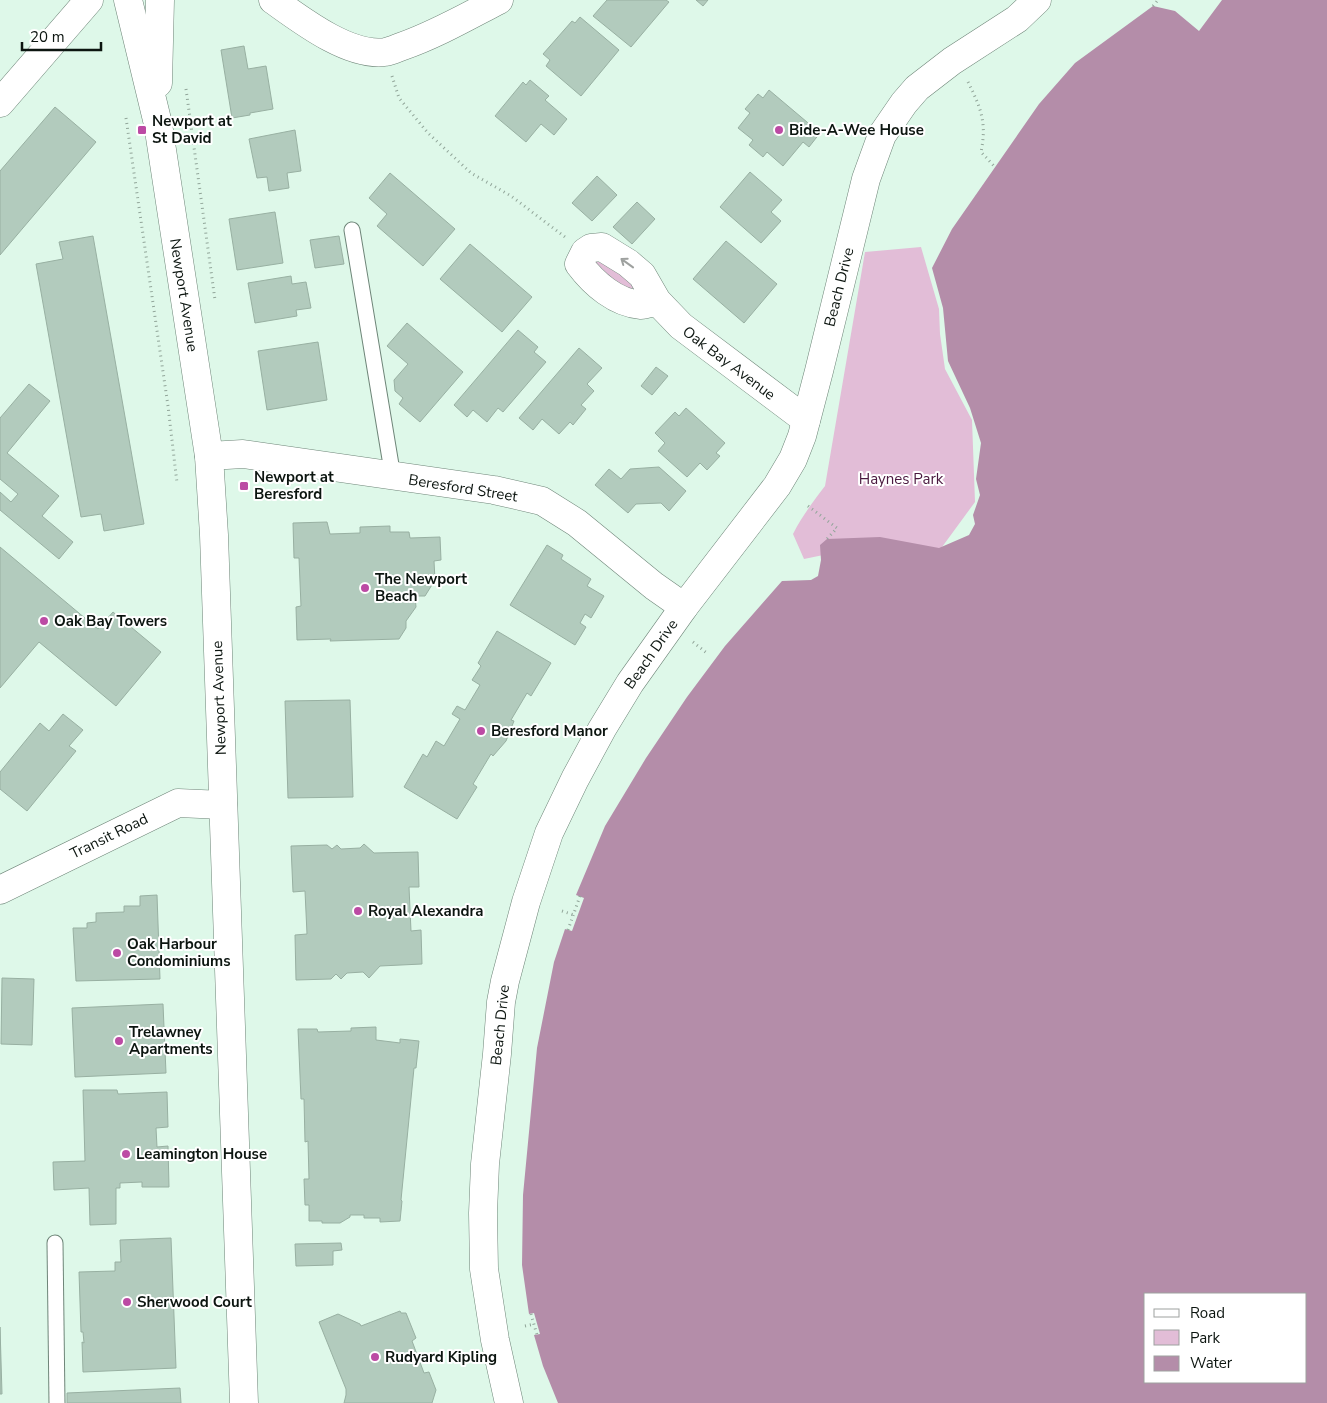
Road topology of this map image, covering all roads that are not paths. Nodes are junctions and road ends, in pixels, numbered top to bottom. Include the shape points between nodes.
1 (90, 0) edge
2 (128, 0) edge
3 (160, 0) edge
4 (273, 0) edge
5 (500, 0) edge
6 (1037, 0) edge
7 (0, 103) edge
8 (158, 124) junction
9 (352, 230) dead end
10 (657, 301) dead end
11 (806, 420) junction
12 (208, 456) junction
13 (393, 477) junction
14 (684, 607) junction
15 (223, 805) junction
16 (0, 890) edge
17 (55, 1243) dead end
18 (57, 1403) edge
19 (244, 1403) edge
20 (510, 1403) edge

1 - 7 street
2 - 8 street, Newport Avenue
3 - 8 street
4 - 5 street via 338,42 365,51 384,52 422,39
6 - 11 street, Beach Drive via 1016,19 917,88 882,135 866,179
8 - 12 street, Newport Avenue
9 - 13 lane
10 - 11 street, Oak Bay Avenue via 681,326
11 - 14 street, Beach Drive via 793,459 777,486
12 - 13 street, Beresford Street via 243,454
12 - 15 street, Newport Avenue via 214,536
13 - 14 street, Beresford Street via 494,490 542,501 577,523
14 - 20 street, Beach Drive via 602,729 549,833 528,894 505,981 485,1164 483,1213 484,1269 490,1314
15 - 16 street, Transit Road via 178,803
15 - 19 street, Newport Avenue
17 - 18 lane

